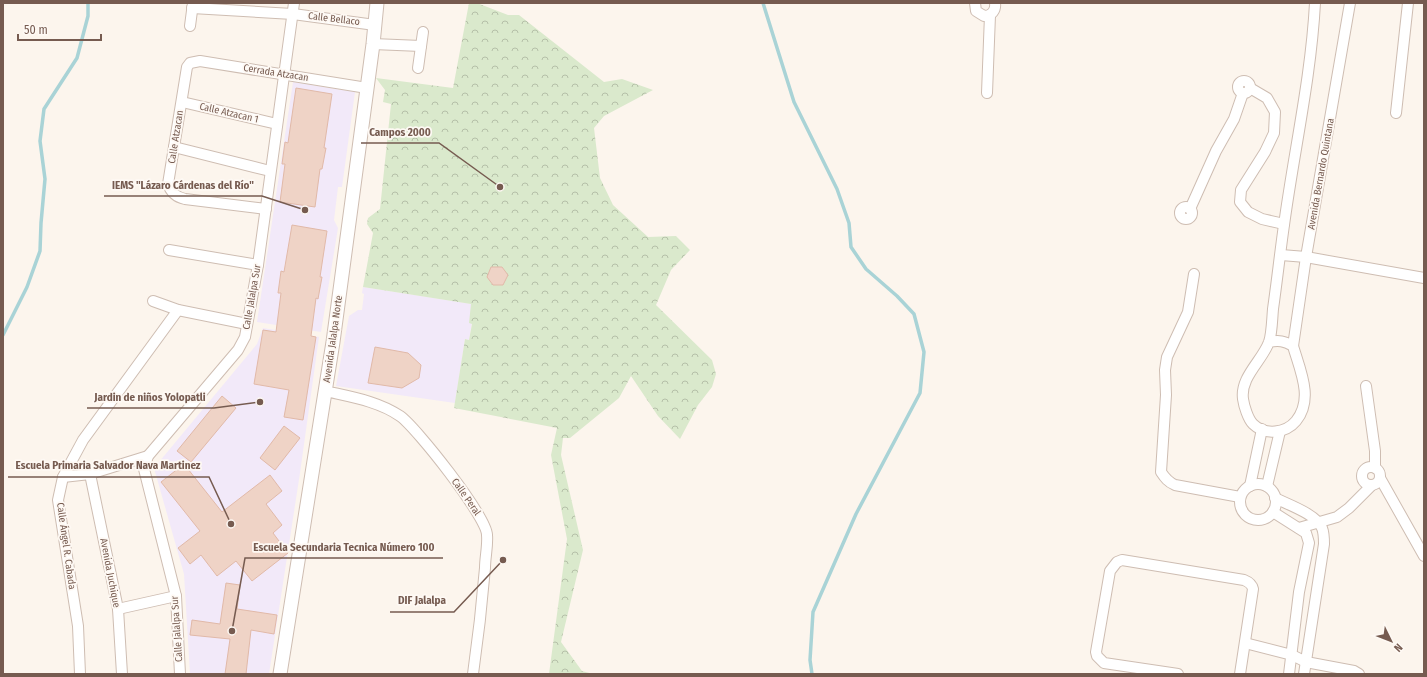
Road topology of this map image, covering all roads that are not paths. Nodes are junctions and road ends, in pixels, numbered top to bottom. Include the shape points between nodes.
1 (294, 3) edge
2 (377, 3) edge
3 (975, 3) edge
4 (995, 3) edge
5 (1315, 3) edge
6 (1350, 3) edge
7 (1408, 3) edge
8 (192, 6) edge
9 (293, 14) junction
10 (990, 15) junction
11 (375, 25) junction
12 (190, 26) dead end
13 (423, 32) dead end
14 (374, 44) junction
15 (421, 46) junction
16 (187, 67) joint
17 (418, 68) dead end
18 (284, 74) junction
19 (367, 88) junction
20 (987, 93) dead end
21 (182, 102) junction
22 (1396, 113) dead end
23 (277, 124) junction
24 (174, 147) junction
25 (270, 171) junction
26 (266, 209) junction
27 (1190, 209) dead end
28 (1284, 224) junction
29 (169, 250) dead end
30 (1281, 255) junction
31 (1306, 257) junction
32 (258, 265) junction
33 (1194, 274) dead end
34 (1424, 278) edge
35 (152, 301) dead end
36 (178, 310) junction
37 (247, 324) junction
38 (1269, 342) junction
39 (1293, 346) junction
40 (1366, 386) dead end
41 (325, 391) junction
42 (1262, 429) junction
43 (1280, 431) junction
44 (148, 456) junction
45 (1375, 468) junction
46 (90, 474) junction
47 (63, 477) junction
48 (1380, 478) junction
49 (1372, 485) junction
50 (1250, 486) junction
51 (1267, 486) junction
52 (1240, 497) junction
53 (1276, 498) junction
54 (1273, 512) junction
55 (1318, 521) junction
56 (1299, 528) junction
57 (1424, 556) edge
58 (176, 596) junction
59 (118, 609) junction
60 (1245, 643) junction
61 (1292, 655) junction
62 (1306, 662) junction
63 (80, 674) edge
64 (122, 674) edge
65 (180, 674) edge
66 (280, 674) edge
67 (473, 674) edge
68 (1178, 674) edge
69 (1240, 674) edge
70 (1289, 674) edge
71 (1304, 674) edge
72 (1359, 674) edge

1 - 9 street, Calle Jalalpa Sur
2 - 11 street, Avenida Jalalpa Norte
3 - 10 street via 978,14
4 - 10 street
5 - 28 street via 1313,42
6 - 31 street, Avenida Bernardo Quintana
7 - 22 street
8 - 9 street, Calle Bellaco
8 - 12 street
9 - 11 street, Calle Bellaco
9 - 18 street, Calle Jalalpa Sur
10 - 20 street
11 - 14 street, Avenida Jalalpa Norte
13 - 15 street
14 - 15 street
14 - 19 street, Avenida Jalalpa Norte
15 - 17 street
16 - 18 street, Cerrada Atzacan via 190,63 200,61
16 - 21 street, Calle Atzacan
18 - 19 street, Cerrada Atzacan
18 - 23 street, Calle Jalalpa Sur
19 - 41 street, Avenida Jalalpa Norte
21 - 23 street, Calle Atzacan 1
21 - 24 street, Calle Atzacan
23 - 25 street, Calle Jalalpa Sur
24 - 25 street
24 - 26 street, Calle Atzacan via 168,184 171,192 177,197
25 - 26 street, Calle Jalalpa Sur
26 - 32 street, Calle Jalalpa Sur
27 - 28 street via 1246,90 1267,98 1275,112 1274,133 1241,190 1240,202 1248,212 1262,219
28 - 30 street
29 - 32 street
30 - 31 street
30 - 38 street
31 - 34 street
31 - 39 street, Avenida Bernardo Quintana
32 - 37 street, Calle Jalalpa Sur
33 - 52 street via 1188,312 1167,357 1161,472 1165,479 1176,485
35 - 36 street
36 - 37 street
36 - 47 street, Calle Ángel R. Cabada via 83,440
37 - 44 street, Calle Jalalpa Sur via 245,337 238,350
38 - 39 street via 1277,340
38 - 42 street via 1244,384 1243,399 1247,413 1253,424
39 - 43 street, Avenida Bernardo Quintana via 1306,392 1305,402 1301,414 1293,424
40 - 45 street
41 - 66 street, Avenida Jalalpa Norte
41 - 67 street, Calle Peral via 369,401 407,421 446,467 479,514 488,534
42 - 43 street via 1270,432
42 - 50 street
43 - 51 street
44 - 46 street
44 - 58 street, Calle Jalalpa Sur via 144,469
45 - 48 street
45 - 49 street via 1367,468 1363,474 1365,482
46 - 47 street
46 - 59 street, Avenida Juchique
47 - 63 street, Calle Ángel R. Cabada via 58,500 78,626
48 - 49 street
48 - 57 street
49 - 55 street via 1337,516
50 - 51 street
50 - 52 street
51 - 53 street
52 - 54 street via 1242,511 1253,520 1267,518
53 - 54 street
53 - 55 street
54 - 56 street
55 - 56 street
55 - 62 street via 1323,530 1324,544
56 - 61 street via 1306,533 1309,542 1299,592
58 - 59 street
58 - 65 street, Calle Jalalpa Sur
59 - 64 street, Avenida Juchique
60 - 61 street
60 - 68 street via 1253,588 1249,582 1122,560 1117,562 1110,570 1097,656 1104,663
60 - 69 street
61 - 62 street
61 - 70 street
62 - 71 street
62 - 72 street

